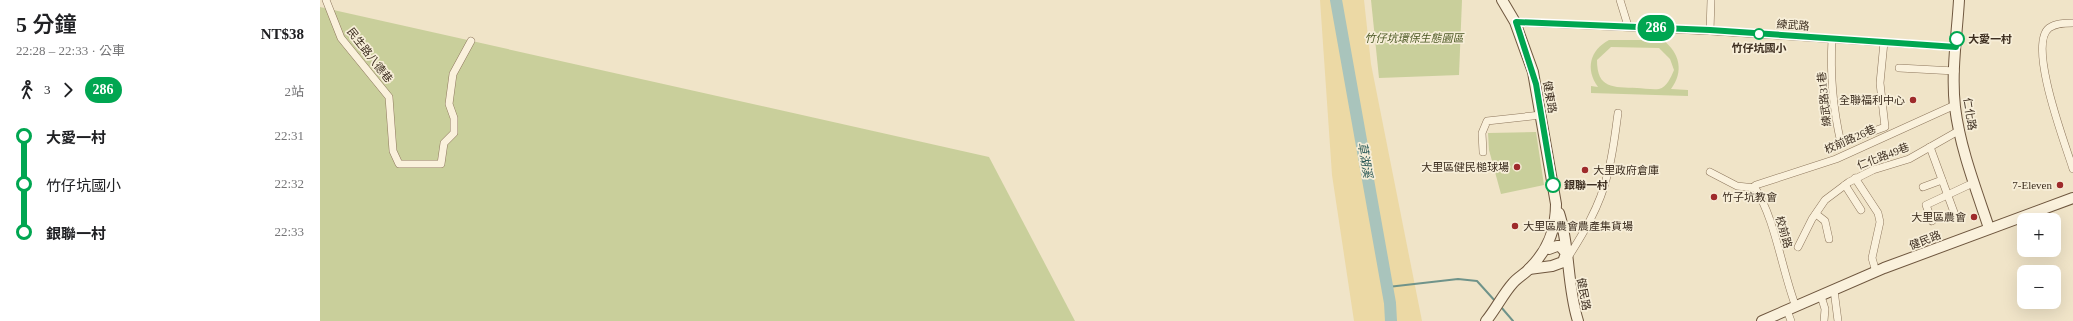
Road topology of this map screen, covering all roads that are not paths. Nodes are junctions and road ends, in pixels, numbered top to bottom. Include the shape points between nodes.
1 (326, 0) edge
2 (1502, 0) edge
3 (1620, 0) edge
4 (1711, 0) edge
5 (1959, 0) edge
6 (1516, 22) junction
7 (2073, 23) edge
8 (1628, 26) junction
9 (1710, 30) junction
10 (1832, 39) junction
11 (471, 41) dead end
12 (1884, 42) junction
13 (1956, 47) junction
14 (1899, 68) dead end
15 (1955, 71) junction
16 (1955, 105) junction
17 (1618, 113) dead end
18 (1541, 115) junction
19 (1960, 130) junction
20 (1930, 147) junction
21 (1483, 152) dead end
22 (2073, 170) edge
23 (1710, 172) dead end
24 (1855, 178) junction
25 (1942, 180) junction
26 (1974, 183) junction
27 (1845, 185) junction
28 (1923, 187) dead end
29 (1752, 188) junction
30 (1947, 194) junction
31 (2073, 198) edge
32 (1556, 204) junction
33 (1861, 210) dead end
34 (1816, 214) junction
35 (1955, 215) dead end
36 (1932, 221) dead end
37 (1989, 228) junction
38 (1552, 235) junction
39 (1829, 239) dead end
40 (1798, 247) dead end
41 (1550, 249) junction
42 (1561, 261) junction
43 (1529, 269) junction
44 (1876, 272) junction
45 (1569, 276) junction
46 (1834, 290) junction
47 (1821, 296) junction
48 (1791, 309) junction
49 (1486, 321) edge
50 (1578, 321) edge
51 (1762, 321) edge
52 (1791, 321) edge
53 (1824, 321) edge
54 (1838, 321) edge

1 - 11 street, 民生路八德巷 via 340,38 390,97 393,151 399,164 440,164 444,143 454,133 454,118 449,104 453,74
2 - 6 street, 健東路
3 - 8 street
4 - 9 street
5 - 13 street, 仁化路
6 - 8 street, 練武路
6 - 18 street, 健東路 via 1533,72
7 - 22 street via 2057,24 2049,28 2045,33 2043,58 2046,85
8 - 9 street, 練武路
9 - 10 street, 練武路
10 - 12 street, 練武路
10 - 12 street, 練武路31巷 via 1834,112 1841,143 1885,128 1880,83
12 - 13 street, 練武路
13 - 15 street, 仁化路
14 - 15 street
15 - 16 street, 仁化路
16 - 19 street, 仁化路
16 - 29 street, 校前路26巷 via 1836,159
17 - 42 street via 1603,191 1584,230
18 - 21 street via 1487,121 1482,133
18 - 32 street, 健東路
19 - 20 street, 仁化路49巷
19 - 26 street, 仁化路
20 - 24 street, 仁化路49巷 via 1909,159
20 - 25 street
23 - 29 street via 1737,186
24 - 27 street, 仁化路49巷
24 - 44 street, 仁化路49巷 via 1878,213 1880,222 1872,258
25 - 28 street
25 - 30 street
26 - 30 street
26 - 37 street, 仁化路
27 - 33 street
27 - 34 street, 仁化路49巷 via 1825,200
29 - 48 street, 校前路 via 1758,192 1766,209
30 - 35 street
30 - 36 street via 1926,205
31 - 37 street, 健民路
32 - 38 street, 健東路 via 1556,221
32 - 42 street, 健東路 via 1564,242
34 - 39 street via 1825,221
34 - 40 street, 仁化路49巷
37 - 44 street, 健民路
38 - 41 street, 健東路
38 - 43 street, 健東路 via 1545,249
41 - 42 street via 1549,259 1553,263
41 - 42 street via 1560,246
42 - 43 street
42 - 45 street, 健民路
42 - 45 street via 1564,273
43 - 49 street, 健東路 via 1513,283
44 - 46 street, 健民路
45 - 50 street, 健民路
46 - 47 street, 健民路
46 - 54 street
47 - 48 street, 健民路
47 - 53 street via 1825,309
48 - 51 street, 健民路
48 - 52 street

